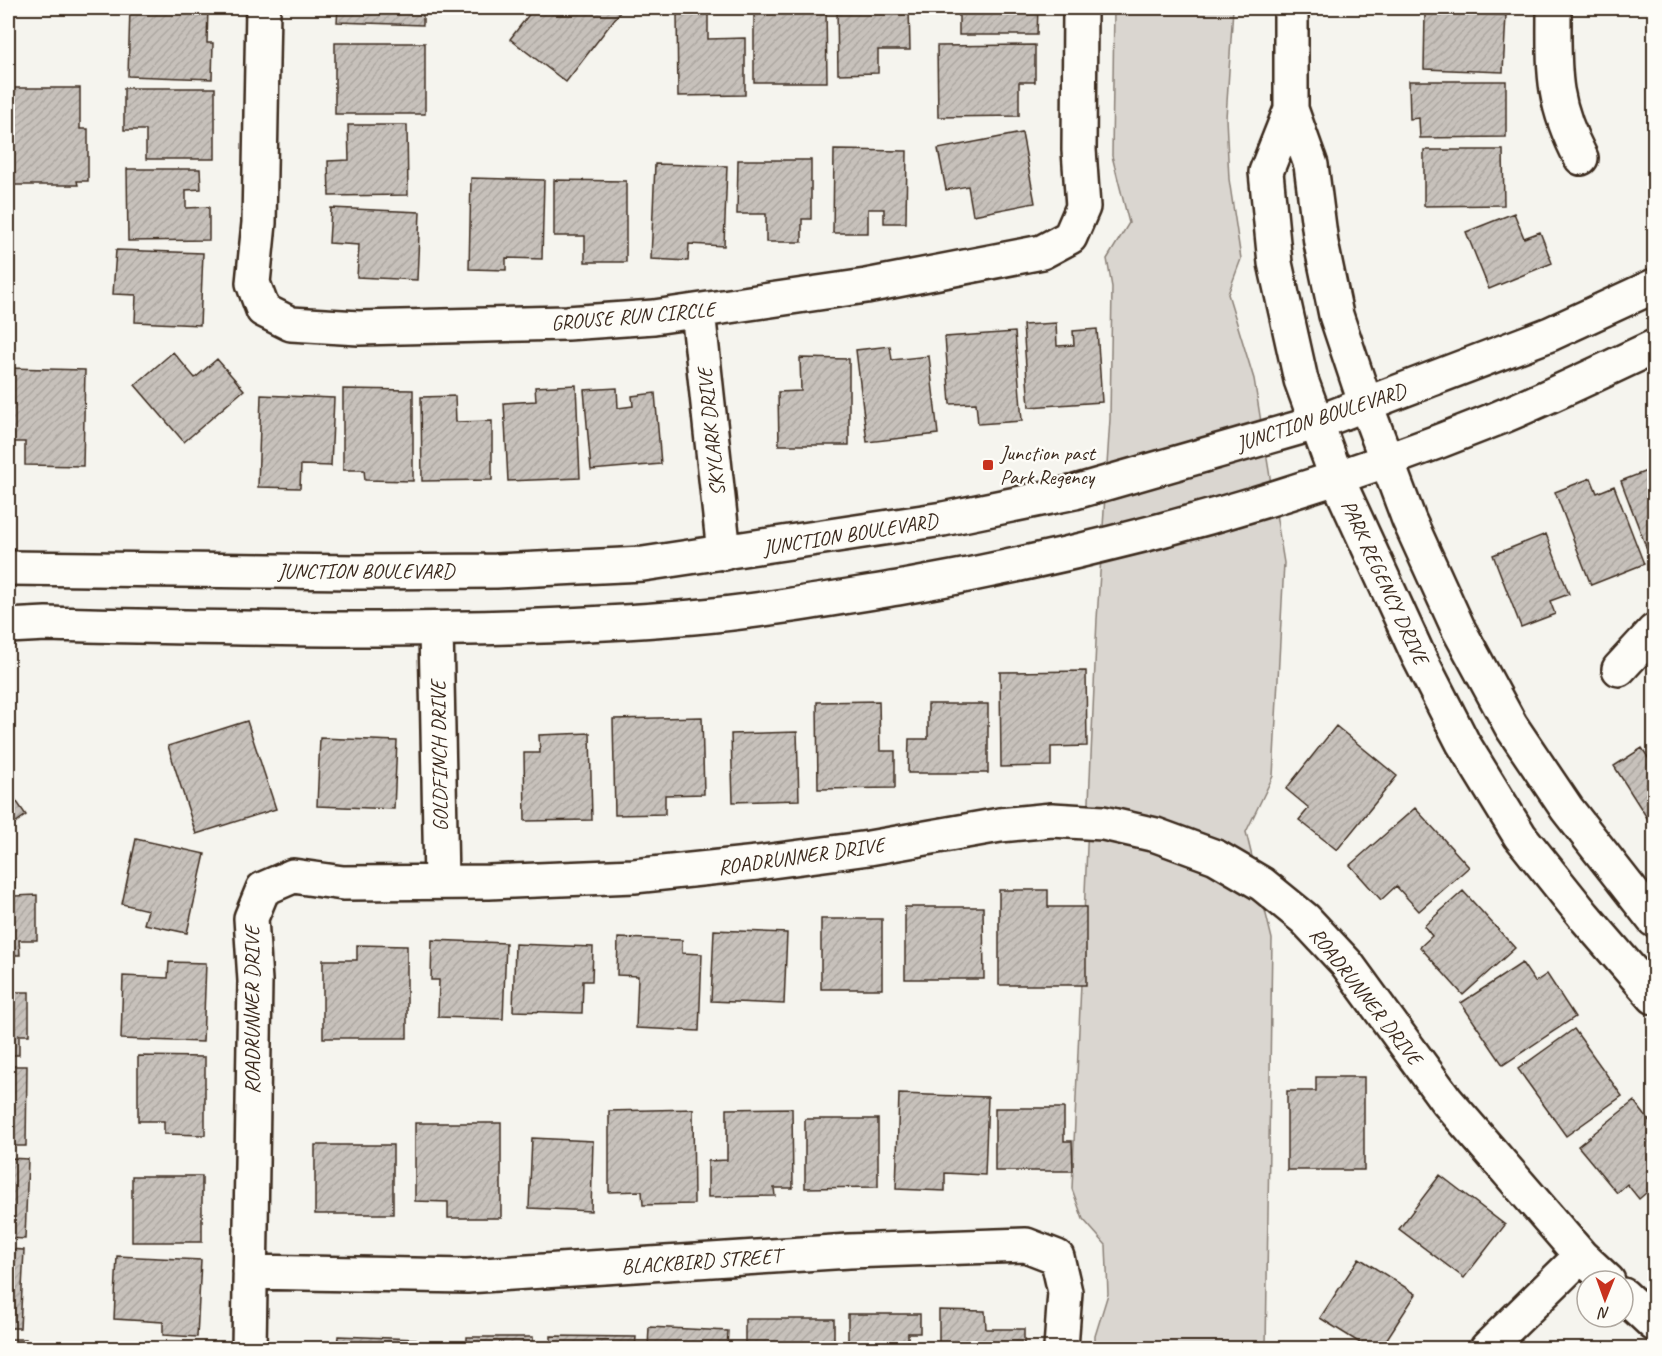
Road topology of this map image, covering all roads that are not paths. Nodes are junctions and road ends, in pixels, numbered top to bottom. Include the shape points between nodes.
1 (263, 8) edge
2 (1080, 8) edge
3 (1291, 8) edge
4 (1554, 8) edge
5 (1291, 109) junction
6 (1581, 158) dead end
7 (1654, 286) edge
8 (698, 311) junction
9 (1654, 347) edge
10 (1366, 405) junction
11 (1316, 423) junction
12 (1386, 460) junction
13 (1336, 476) junction
14 (724, 553) junction
15 (8, 568) edge
16 (8, 626) edge
17 (436, 629) junction
18 (1654, 631) edge
19 (1619, 669) dead end
20 (441, 882) junction
21 (1654, 920) edge
22 (1654, 997) edge
23 (1581, 1256) junction
24 (1595, 1269) edge
25 (250, 1272) junction
26 (1635, 1306) edge
27 (1654, 1324) edge
28 (249, 1348) edge
29 (1061, 1348) edge
30 (1487, 1348) edge

1 - 8 street, GROUSE RUN CIRCLE via 259,223 253,283 263,310 291,324 359,328 567,324
2 - 8 street, GROUSE RUN CIRCLE via 1079,150 1083,207 1070,237 1042,252 866,286
3 - 5 street, PARK REGENCY DRIVE
4 - 6 street via 1556,97
5 - 10 street, PARK REGENCY DRIVE via 1311,165 1336,315
5 - 11 street, PARK REGENCY DRIVE via 1266,172 1275,263 1301,380
7 - 10 street, JUNCTION BOULEVARD via 1550,334
8 - 14 street, SKYLARK DRIVE
9 - 12 street via 1498,418
10 - 11 street, JUNCTION BOULEVARD
10 - 12 street, PARK REGENCY DRIVE
11 - 13 street, PARK REGENCY DRIVE
11 - 14 street, JUNCTION BOULEVARD via 1075,492 943,519
12 - 13 street
12 - 21 street, PARK REGENCY DRIVE via 1459,630 1511,726 1567,810
13 - 17 street via 1192,524 980,573 799,605 692,617
13 - 22 street, PARK REGENCY DRIVE via 1463,743 1520,836
14 - 15 street, JUNCTION BOULEVARD via 643,564 496,571
16 - 17 street
17 - 20 street, GOLDFINCH DRIVE
18 - 19 street
20 - 23 street, ROADRUNNER DRIVE via 634,876 869,848 1052,820 1103,822 1156,835 1216,857 1262,884 1305,919 1347,964 1446,1100
20 - 25 street, ROADRUNNER DRIVE via 343,884 293,876 262,889 251,918 255,981
23 - 24 street, ROADRUNNER DRIVE
23 - 30 street
25 - 28 street, ROADRUNNER DRIVE
25 - 29 street, BLACKBIRD STREET via 509,1274 849,1251 1026,1245 1057,1257 1065,1292
26 - 27 street

